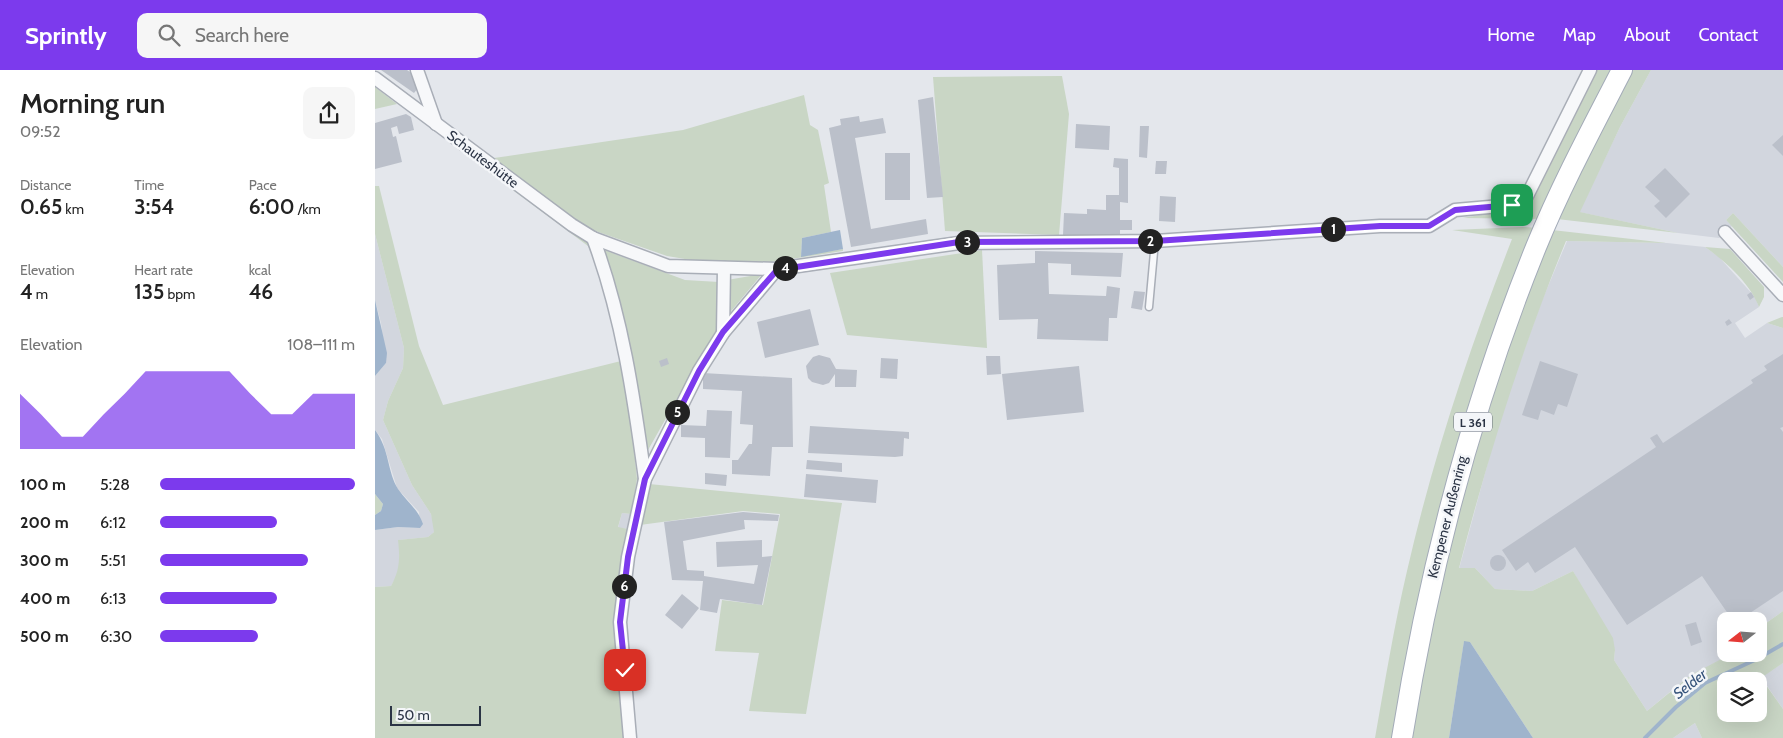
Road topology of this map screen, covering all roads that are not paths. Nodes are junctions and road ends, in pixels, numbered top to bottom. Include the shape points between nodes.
1 (417, 70) edge
2 (1589, 70) edge
3 (1622, 70) edge
4 (375, 78) edge
5 (436, 124) junction
6 (1725, 232) dead end
7 (593, 238) junction
8 (1155, 241) junction
9 (724, 268) junction
10 (777, 270) junction
11 (1783, 295) edge
12 (1149, 307) dead end
13 (723, 332) junction
14 (645, 479) junction
15 (630, 738) edge
16 (1402, 738) edge

1 - 5 street
2 - 8 street, Schauteshütte via 1527,196 1512,205 1455,210 1429,226 1380,226
3 - 16 main road, Kempener Außenring / L 361 via 1555,203 1505,328 1459,471 1426,604
4 - 5 street, Schauteshütte
5 - 7 street, Schauteshütte
6 - 11 street
7 - 9 street, Schauteshütte via 668,266
7 - 14 street via 607,276 621,338
8 - 10 street, Schauteshütte via 959,242
8 - 12 lane
9 - 10 street, Schauteshütte
9 - 13 street
10 - 13 street
13 - 14 street via 699,371
14 - 15 street via 628,557 620,622

